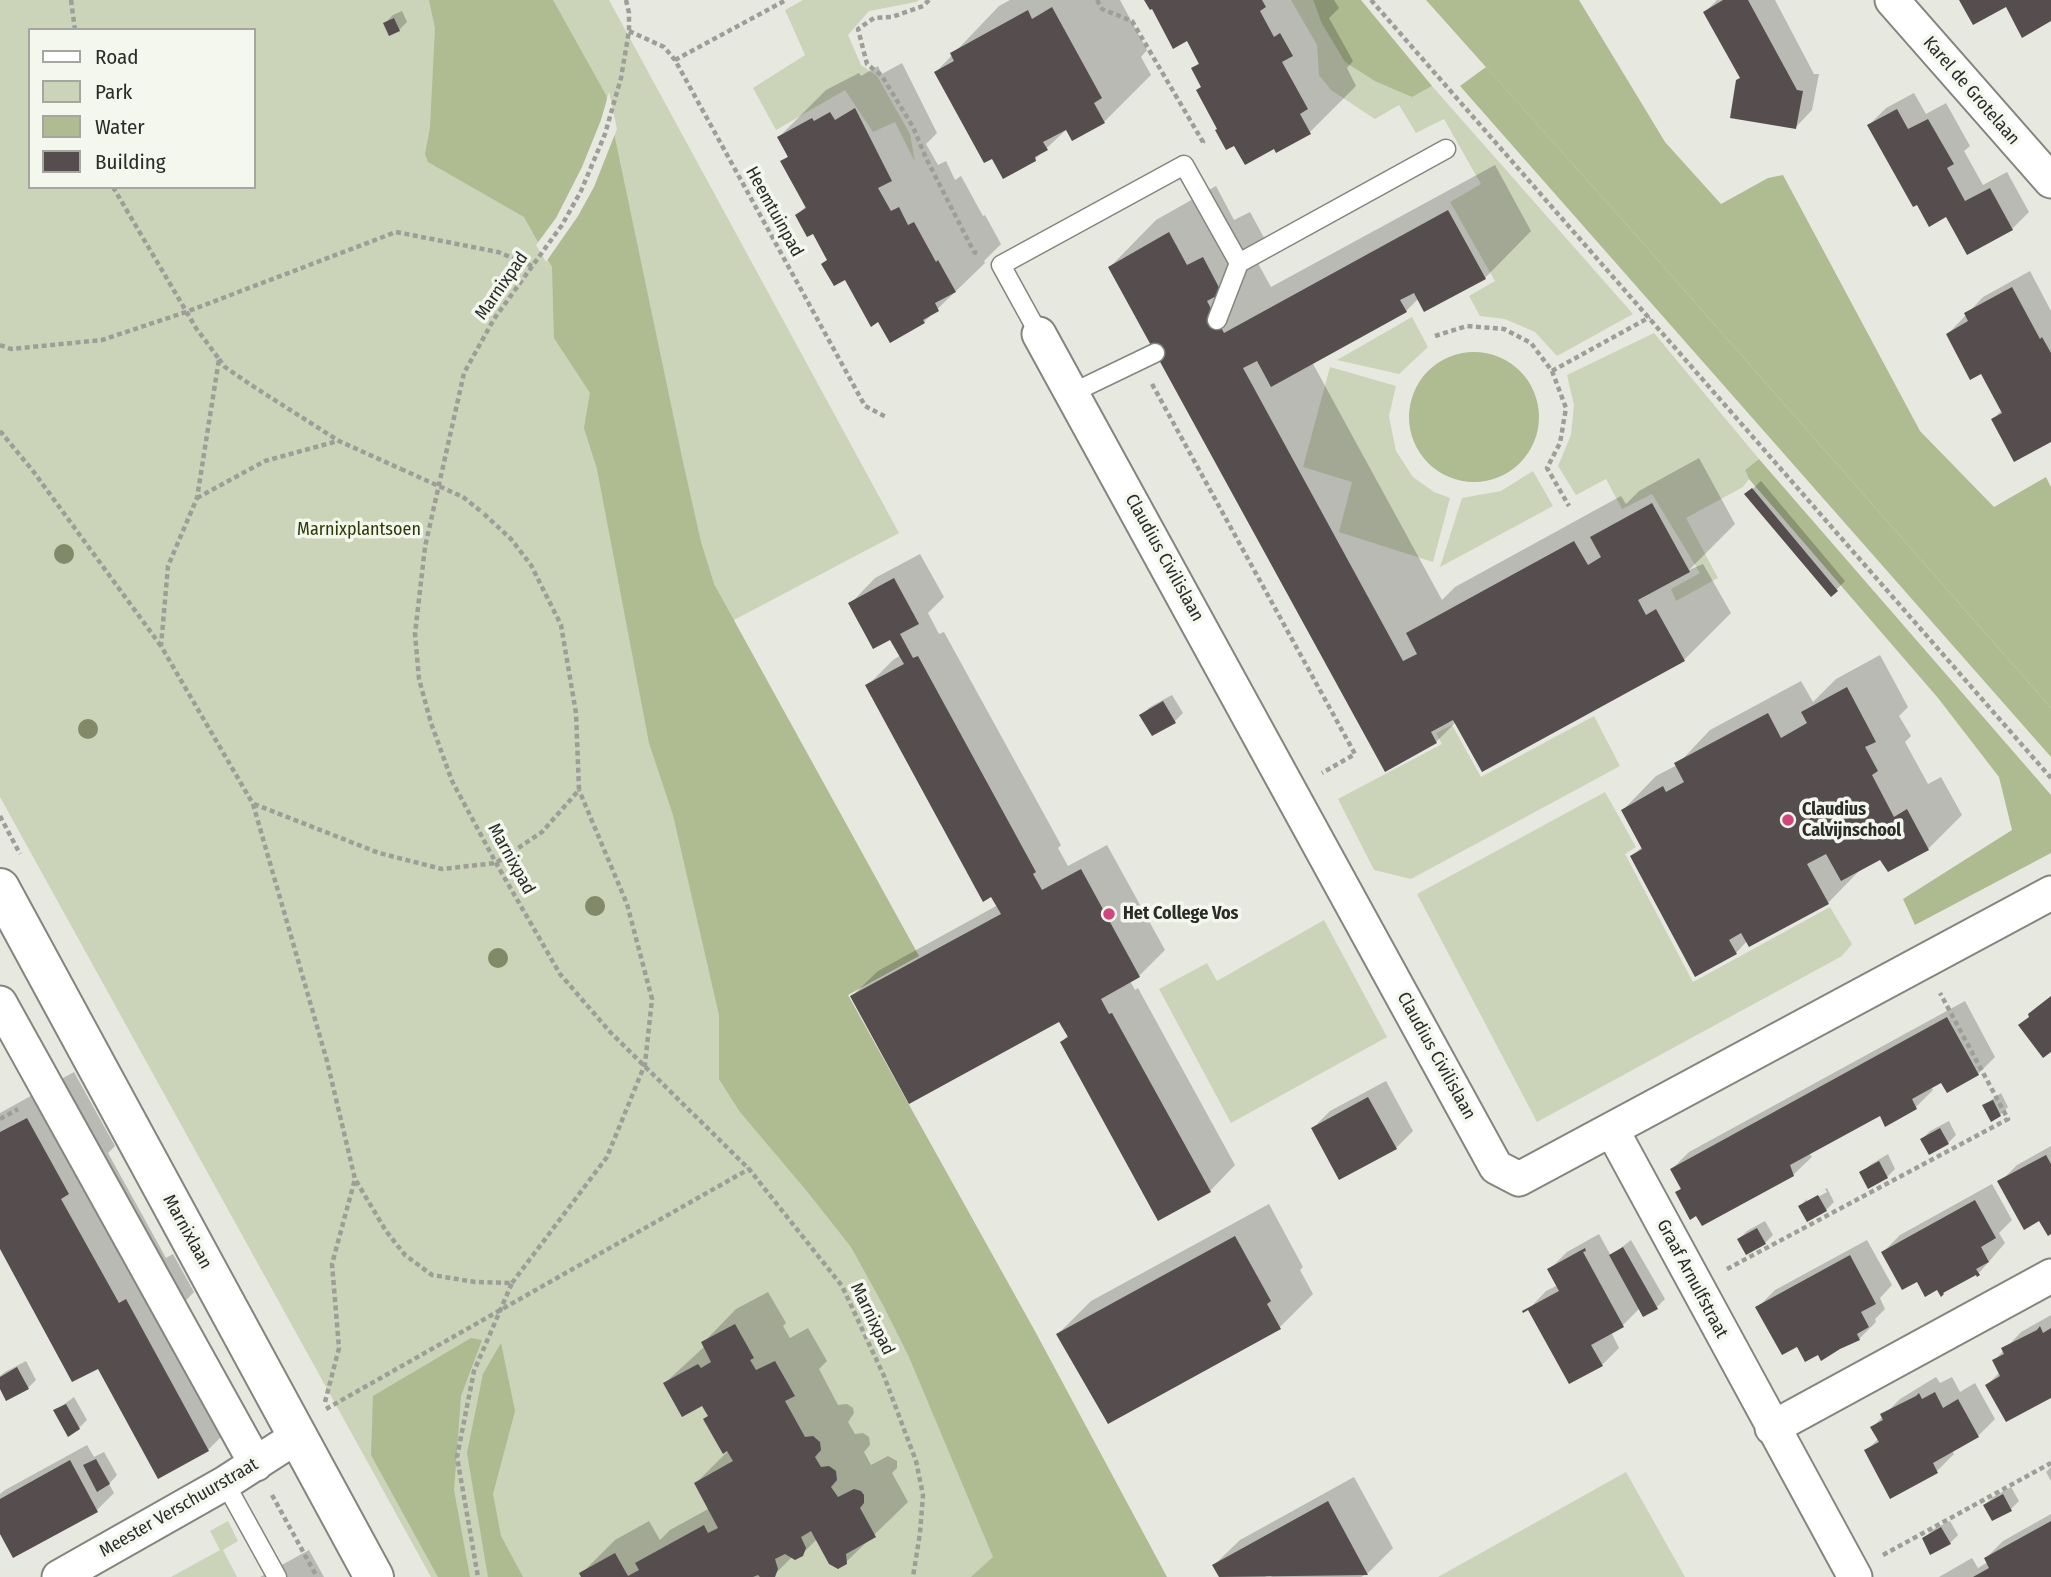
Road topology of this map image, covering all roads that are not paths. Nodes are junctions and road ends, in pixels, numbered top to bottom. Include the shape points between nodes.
1 (1892, 0) edge
2 (1446, 149) dead end
3 (2051, 181) edge
4 (1238, 263) junction
5 (1217, 320) dead end
6 (1040, 334) joint
7 (1147, 357) road end
8 (1072, 393) junction
9 (0, 888) edge
10 (2051, 893) edge
11 (0, 1003) edge
12 (1612, 1130) junction
13 (2051, 1276) edge
14 (1772, 1428) junction
15 (298, 1436) junction
16 (256, 1464) junction
17 (225, 1483) junction
18 (1854, 1574) edge
19 (59, 1577) edge
20 (276, 1577) edge
21 (374, 1577) edge

1 - 3 street, Karel de Grotelaan
2 - 4 lane
4 - 5 lane
4 - 6 lane, Claudius Civilislaan via 1184,165 1001,265
6 - 8 street, Claudius Civilislaan
7 - 8 lane
8 - 12 street, Claudius Civilislaan via 1496,1167 1519,1179
9 - 15 street, Marnixlaan
10 - 12 street, Claudius Civilislaan
11 - 16 street
12 - 14 street, Graaf Arnulfstraat
13 - 14 street
14 - 18 street, Graaf Arnulfstraat
15 - 16 street, Meester Verschuurstraat
15 - 21 street, Marnixlaan
16 - 17 street, Meester Verschuurstraat
17 - 19 street, Meester Verschuurstraat
17 - 20 lane

